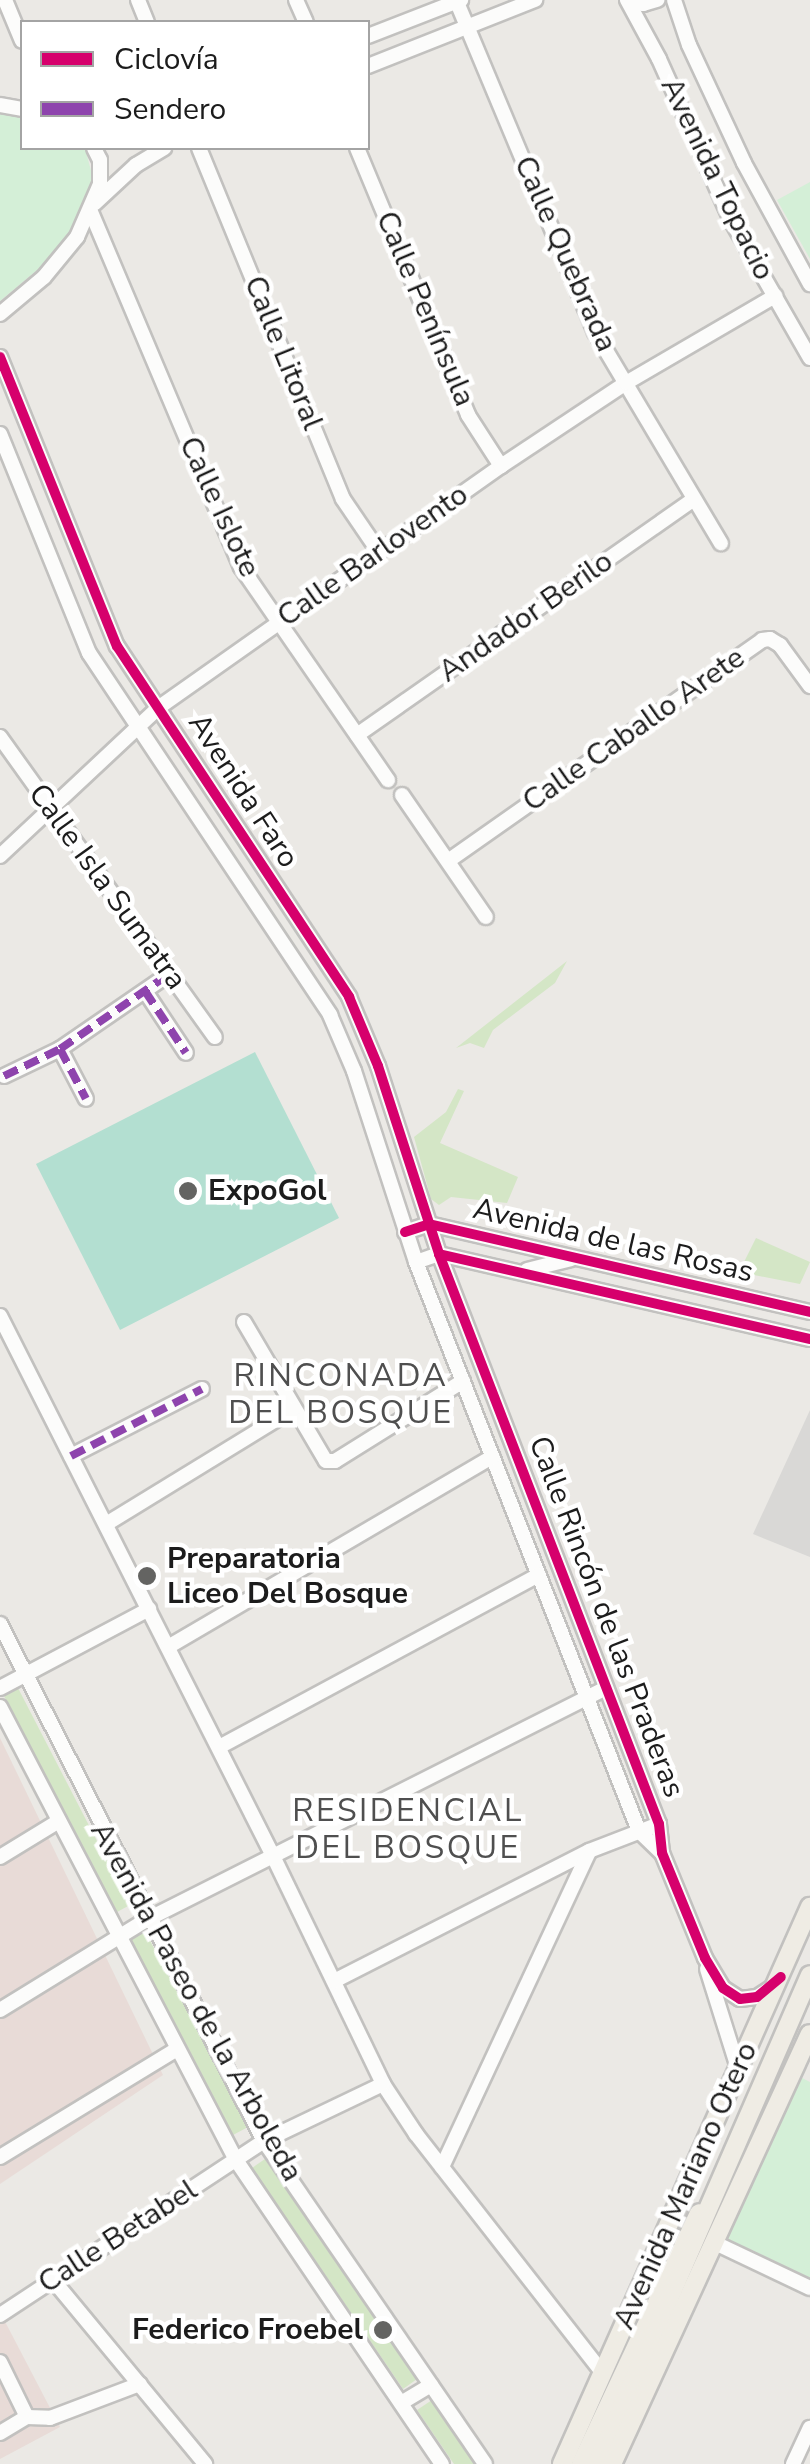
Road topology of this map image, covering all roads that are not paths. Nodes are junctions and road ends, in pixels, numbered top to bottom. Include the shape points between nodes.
1 (5, 0) edge
2 (535, 0) edge
3 (629, 0) edge
4 (658, 0) edge
5 (674, 0) edge
6 (458, 1) edge
7 (467, 28) junction
8 (370, 35) edge
9 (20, 37) edge
10 (370, 65) edge
11 (95, 150) edge
12 (161, 150) edge
13 (200, 150) edge
14 (359, 150) edge
15 (92, 208) junction
16 (810, 284) edge
17 (775, 296) junction
18 (0, 314) edge
19 (0, 356) edge
20 (810, 358) edge
21 (626, 383) junction
22 (0, 434) edge
23 (500, 466) junction
24 (694, 498) junction
25 (720, 543) dead end
26 (379, 552) junction
27 (280, 622) junction
28 (810, 686) edge
29 (158, 708) junction
30 (138, 725) junction
31 (357, 735) junction
32 (0, 737) edge
33 (388, 780) dead end
34 (402, 795) dead end
35 (50, 810) junction
36 (0, 856) edge
37 (448, 861) junction
38 (486, 917) dead end
39 (170, 974) junction
40 (145, 991) junction
41 (215, 1037) dead end
42 (60, 1049) junction
43 (186, 1053) dead end
44 (4, 1076) dead end
45 (86, 1099) dead end
46 (429, 1224) junction
47 (405, 1232) junction
48 (440, 1254) junction
49 (571, 1258) junction
50 (416, 1262) junction
51 (511, 1272) junction
52 (810, 1312) edge
53 (0, 1316) edge
54 (244, 1322) dead end
55 (810, 1339) edge
56 (462, 1381) junction
57 (202, 1389) dead end
58 (294, 1409) junction
59 (71, 1456) junction
60 (492, 1457) junction
61 (106, 1524) junction
62 (539, 1575) junction
63 (149, 1610) junction
64 (0, 1624) edge
65 (168, 1647) junction
66 (23, 1676) junction
67 (0, 1688) edge
68 (606, 1688) junction
69 (587, 1697) junction
70 (0, 1707) edge
71 (219, 1747) junction
72 (59, 1821) junction
73 (659, 1824) junction
74 (639, 1831) junction
75 (589, 1852) junction
76 (662, 1853) junction
77 (273, 1856) junction
78 (0, 1857) edge
79 (810, 1907) edge
80 (148, 1919) junction
81 (118, 1938) junction
82 (705, 1958) junction
83 (810, 1974) edge
84 (781, 1977) junction
85 (334, 1982) junction
86 (0, 2010) edge
87 (810, 2034) edge
88 (177, 2049) junction
89 (738, 2068) junction
90 (803, 2069) edge
91 (383, 2084) junction
92 (264, 2141) junction
93 (0, 2157) edge
94 (236, 2160) junction
95 (442, 2167) junction
96 (699, 2238) junction
97 (54, 2280) junction
98 (810, 2288) edge
99 (0, 2315) edge
100 (0, 2362) edge
101 (603, 2373) junction
102 (140, 2384) junction
103 (430, 2384) junction
104 (402, 2403) junction
105 (27, 2417) junction
106 (810, 2428) edge
107 (0, 2433) edge
108 (206, 2464) edge
109 (442, 2464) edge
110 (485, 2464) edge
111 (562, 2464) edge
112 (581, 2464) edge
113 (597, 2464) edge
114 (612, 2464) edge
115 (793, 2464) edge

1 - 9 street
2 - 7 street
3 - 4 street
3 - 17 street, Avenida Topacio via 725,208
5 - 16 street, Avenida Topacio via 744,163
6 - 7 street, Calle Quebrada
6 - 8 street
7 - 10 street
7 - 21 street, Calle Quebrada via 594,332
11 - 15 street via 101,169
12 - 15 street
13 - 26 street, Calle Litoral via 343,499
14 - 23 street, Calle Península via 468,415
15 - 18 street via 56,264
15 - 27 street, Calle Islote via 241,567
17 - 20 street, Avenida Topacio
17 - 21 street, Calle Barlovento
19 - 29 street, Avenida Faro via 111,633
21 - 23 street, Calle Barlovento
21 - 24 street, Calle Quebrada
22 - 30 street, Avenida Faro via 89,653
23 - 26 street, Calle Barlovento
24 - 25 street, Calle Quebrada
24 - 31 street, Andador Berilo
26 - 27 street, Calle Barlovento
27 - 29 street, Calle Barlovento
27 - 31 street, Calle Islote
28 - 37 street, Calle Caballo Arete via 780,645 762,640
29 - 30 street, Calle Barlovento
29 - 46 street, Avenida Faro via 349,997
30 - 35 street, Calle Barlovento
30 - 47 street, Avenida Faro via 330,1015
31 - 33 street, Calle Islote
32 - 35 street, Calle Isla Sumatra
34 - 37 street
35 - 36 street, Calle Barlovento
35 - 39 street, Calle Isla Sumatra
37 - 38 street
39 - 40 street
39 - 41 street, Calle Isla Sumatra
40 - 42 street
40 - 43 street
42 - 44 street
42 - 45 street
46 - 47 street, Avenida de las Rosas
46 - 48 street, Avenida Faro
46 - 49 street, Avenida de las Rosas
47 - 50 street, Avenida Faro
48 - 50 street, Avenida de las Rosas
48 - 51 street, Avenida de las Rosas
48 - 68 street, Calle Rincón de las Praderas
49 - 51 street
49 - 52 street, Avenida de las Rosas
50 - 56 street, Calle Rincón de las Praderas
51 - 55 street, Avenida de las Rosas
53 - 59 street
54 - 58 street
56 - 58 street via 335,1461 326,1461
56 - 60 street, Calle Rincón de las Praderas
57 - 59 street
58 - 61 street
59 - 61 street
60 - 62 street, Calle Rincón de las Praderas
60 - 65 street
61 - 63 street
62 - 69 street, Calle Rincón de las Praderas
62 - 71 street
63 - 65 street
63 - 66 street
64 - 66 street, Avenida Paseo de la Arboleda
65 - 71 street
66 - 67 street
66 - 80 street, Avenida Paseo de la Arboleda
68 - 69 street
68 - 73 street, Calle Rincón de las Praderas
69 - 74 street, Calle Rincón de las Praderas
69 - 77 street
70 - 72 street, Avenida Paseo de la Arboleda
71 - 77 street
72 - 78 street
72 - 81 street, Avenida Paseo de la Arboleda
73 - 74 street
73 - 76 street, Calle Rincón de las Praderas
74 - 75 street
74 - 76 street, Calle Rincón de las Praderas
75 - 85 street
75 - 95 street
76 - 82 street, Calle Rincón de las Praderas
77 - 80 street
77 - 85 street
79 - 84 main road, Avenida Mariano Otero
80 - 81 street
80 - 92 street, Avenida Paseo de la Arboleda
81 - 86 street
81 - 88 street, Avenida Paseo de la Arboleda
82 - 84 street, Calle Rincón de las Praderas via 723,1988 740,1998 757,1997
82 - 89 street, Calle Rincón de las Praderas
83 - 96 main road, Avenida Mariano Otero
84 - 89 main road, Avenida Mariano Otero
85 - 91 street
87 - 90 main road, Avenida Mariano Otero
88 - 93 street
88 - 94 street, Avenida Paseo de la Arboleda
89 - 101 main road, Avenida Mariano Otero
90 - 96 main road, Avenida Mariano Otero
91 - 92 street, Calle Betabel
91 - 95 street
92 - 94 street, Calle Betabel
92 - 103 street, Avenida Paseo de la Arboleda
94 - 97 street, Calle Betabel
94 - 104 street, Avenida Paseo de la Arboleda
95 - 101 street
96 - 98 street
96 - 112 main road, Avenida Mariano Otero
96 - 113 main road, Avenida Mariano Otero
96 - 114 main road, Avenida Mariano Otero
97 - 99 street, Calle Betabel
97 - 102 street
100 - 105 street
101 - 111 main road, Avenida Mariano Otero
102 - 105 street via 50,2418
102 - 108 street
103 - 104 street
103 - 110 street, Avenida Paseo de la Arboleda
104 - 109 street, Avenida Paseo de la Arboleda
105 - 107 street
106 - 115 street

